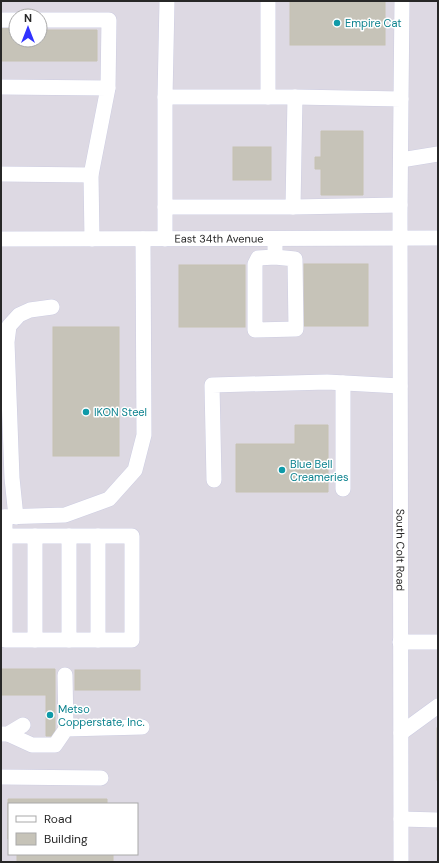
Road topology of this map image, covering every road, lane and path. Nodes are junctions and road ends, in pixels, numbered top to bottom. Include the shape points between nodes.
1 (167, 1) edge
2 (268, 1) edge
3 (402, 1) edge
4 (48, 20) edge
5 (1, 87) edge
6 (108, 88) junction
7 (165, 96) junction
8 (268, 97) junction
9 (295, 97) junction
10 (401, 99) junction
11 (438, 154) edge
12 (401, 160) junction
13 (1, 174) edge
14 (91, 175) junction
15 (400, 205) junction
16 (164, 207) junction
17 (294, 207) junction
18 (400, 238) junction
19 (438, 238) edge
20 (1, 239) edge
21 (92, 239) junction
22 (143, 239) junction
23 (164, 239) junction
24 (275, 239) junction
25 (275, 257) junction
26 (52, 307) dead end
27 (343, 383) junction
28 (400, 386) junction
29 (214, 480) dead end
30 (343, 489) dead end
31 (7, 517) edge
32 (5, 536) junction
33 (34, 536) junction
34 (69, 536) junction
35 (98, 536) junction
36 (35, 640) junction
37 (69, 640) junction
38 (98, 640) junction
39 (400, 642) junction
40 (438, 642) edge
41 (65, 675) dead end
42 (438, 706) edge
43 (23, 725) dead end
44 (142, 727) dead end
45 (66, 729) junction
46 (401, 733) junction
47 (5, 734) edge
48 (1, 777) edge
49 (101, 778) dead end
50 (401, 819) junction
51 (438, 820) edge
52 (401, 862) edge

1 - 7 street
2 - 8 street
3 - 10 street, South Colt Road
4 - 6 street via 109,20
5 - 6 street
6 - 14 street
7 - 8 street
7 - 16 street
8 - 9 street
9 - 10 street
9 - 17 street
10 - 12 street, South Colt Road
11 - 12 street
12 - 15 street, South Colt Road
13 - 14 street
14 - 21 street
15 - 17 street
15 - 18 street, South Colt Road
16 - 17 street
16 - 23 street
18 - 19 street, East 34th Avenue
18 - 24 street, East 34th Avenue
18 - 28 street, South Colt Road
20 - 21 street, East 34th Avenue
21 - 22 street, East 34th Avenue
22 - 23 street, East 34th Avenue
22 - 31 street via 144,435 135,470 109,499 65,516
23 - 24 street, East 34th Avenue
24 - 25 street
25 - 25 street via 295,259 296,329 255,330 255,264 258,258
26 - 31 street via 30,310 19,315 9,326 7,342 12,478
27 - 28 street
27 - 29 street via 212,385
27 - 30 street
28 - 39 street, South Colt Road
31 - 32 street
32 - 33 street
32 - 36 street via 5,640
33 - 34 street
33 - 36 street
34 - 35 street
34 - 37 street
35 - 38 street
35 - 38 street via 132,536 132,640
36 - 37 street
37 - 38 street
39 - 40 street
39 - 46 street, South Colt Road
41 - 45 street
42 - 46 street
43 - 47 street
44 - 45 street
45 - 47 street via 55,745 32,745
46 - 50 street, South Colt Road
48 - 49 street
50 - 51 street
50 - 52 street, South Colt Road

